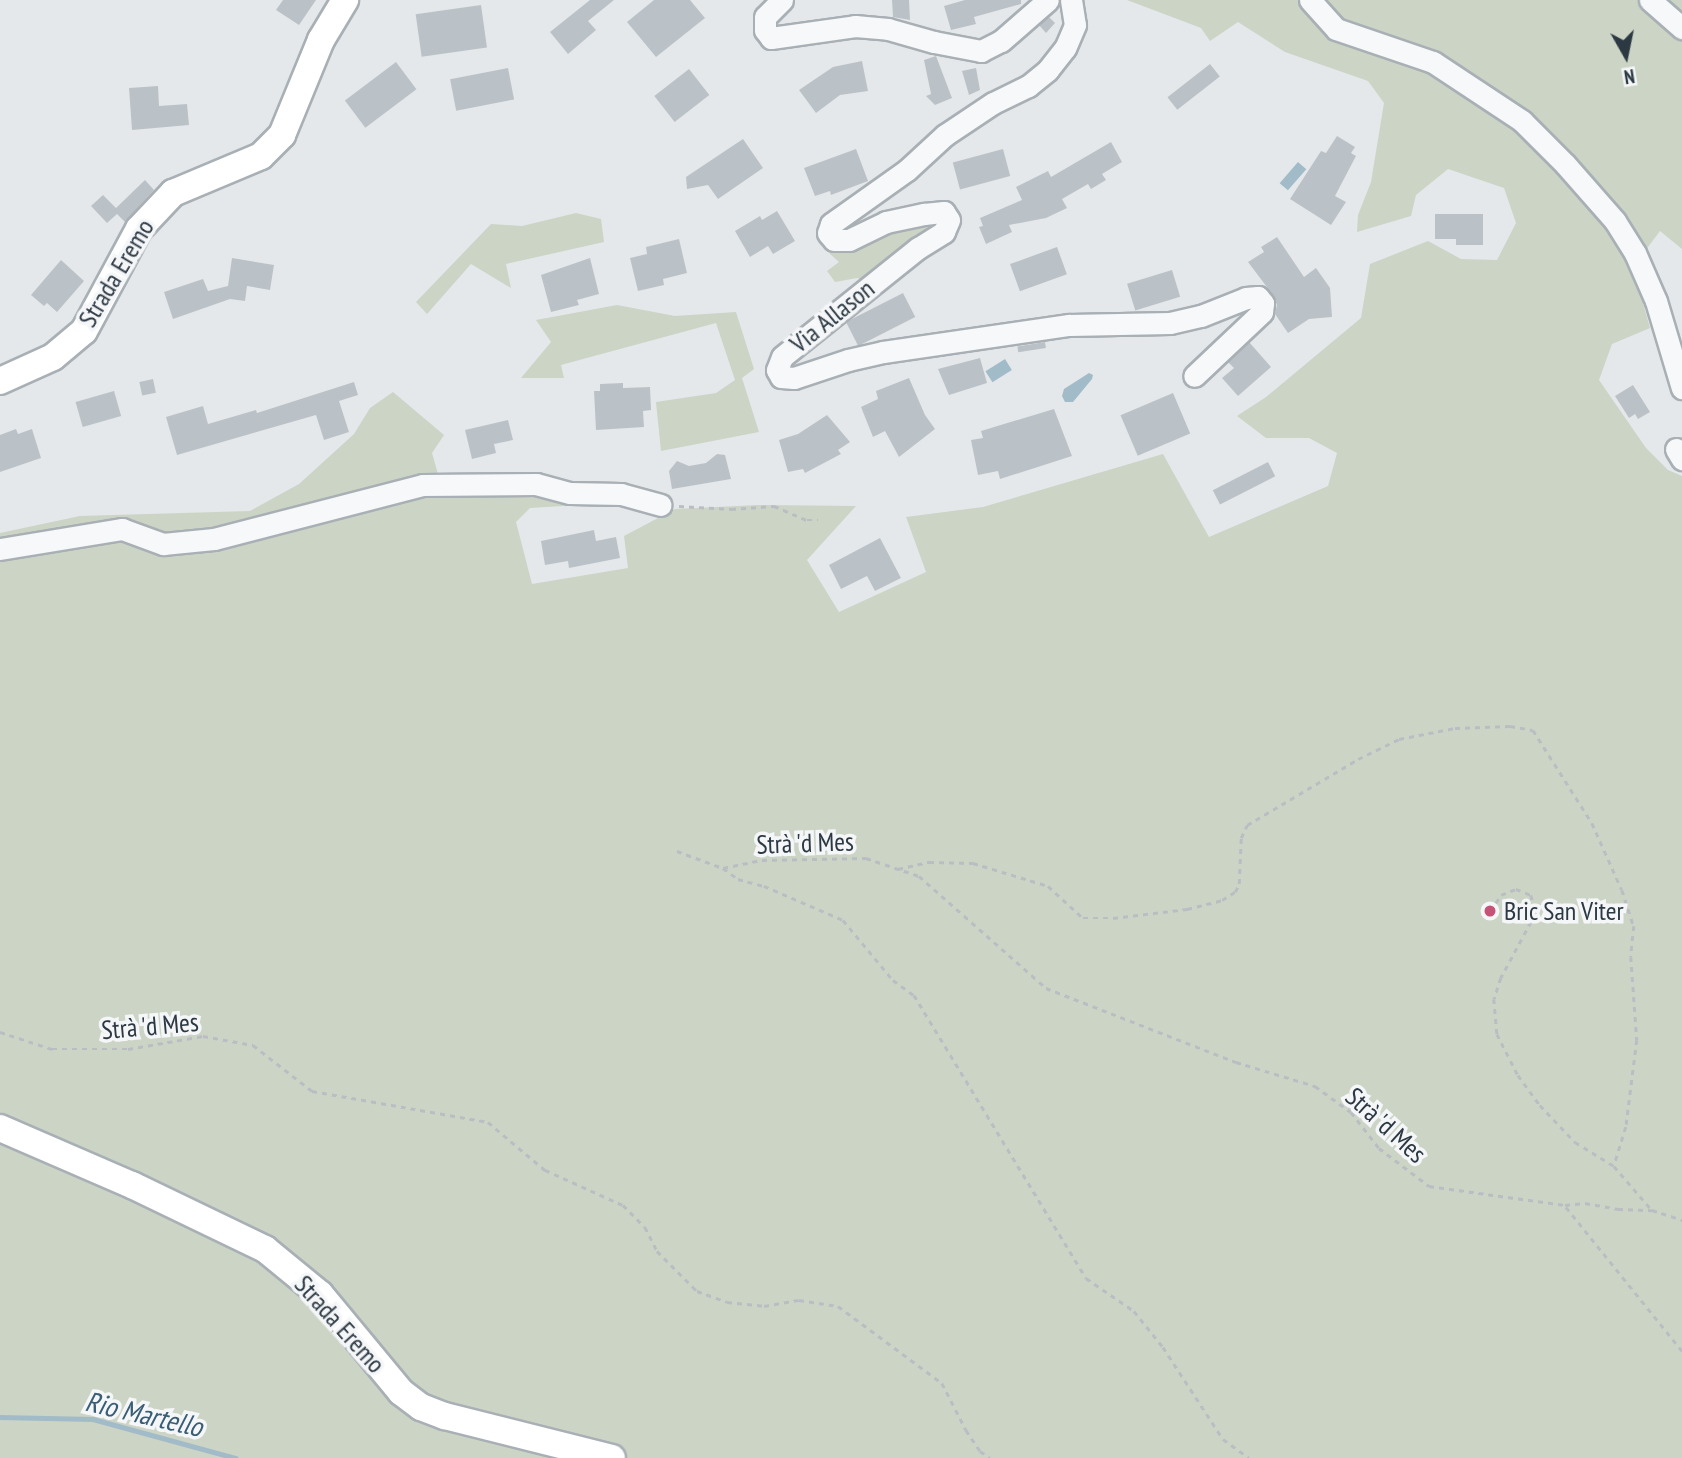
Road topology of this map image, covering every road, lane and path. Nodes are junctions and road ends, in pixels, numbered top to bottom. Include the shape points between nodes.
1 (345, 0) edge
2 (782, 0) edge
3 (1048, 0) edge
4 (1071, 0) edge
5 (1310, 0) edge
6 (1650, 0) edge
7 (1682, 28) edge
8 (1194, 376) dead end
9 (0, 381) edge
10 (1682, 388) edge
11 (661, 505) joint
12 (818, 520) dead end
13 (0, 549) edge
14 (677, 851) dead end
15 (723, 868) junction
16 (898, 869) junction
17 (1490, 911) dead end
18 (0, 1032) edge
19 (0, 1128) edge
20 (1614, 1166) junction
21 (1565, 1205) junction
22 (1651, 1210) junction
23 (1682, 1220) edge
24 (1682, 1351) edge
25 (612, 1458) edge
26 (990, 1458) edge
27 (1249, 1458) edge

1 - 9 main road, Strada Eremo via 321,40 282,135 261,156 173,193 139,229 84,331 53,356
2 - 3 street via 765,17 765,30 771,38 855,26 981,51 1001,41
4 - 8 street, Via Allason via 1075,25 1048,70 945,135 907,170 831,224 828,233 834,240 849,240 886,222 924,214 944,212 949,220 944,232 889,270 782,357 776,370 782,377 794,378 883,352 1069,325 1170,323 1258,297 1262,312
5 - 10 street via 1336,29 1433,62 1522,121 1565,164 1615,221 1635,253 1656,301
6 - 7 street
11 - 12 path via 774,506
11 - 13 street via 621,494 570,493 537,484 423,485 214,539 163,544 122,529
14 - 15 path
15 - 16 path, Strà 'd Mes via 762,860 866,858
15 - 27 path, Strà 'd Mes via 738,879 843,920 893,980 914,995 1075,1263 1086,1278 1134,1311 1223,1439
16 - 20 path via 929,862 973,863 1048,886 1083,918 1177,911 1222,900 1235,892 1241,838 1247,825 1358,759 1399,739 1455,728 1533,730 1592,822 1634,926 1631,957 1637,1040 1626,1127
16 - 21 path, Strà 'd Mes via 919,876 1046,988 1236,1062 1315,1086 1351,1112 1379,1148 1429,1186
17 - 20 path via 1501,895 1517,889 1531,895 1536,913 1494,999 1497,1034 1540,1105 1575,1142
18 - 26 path, Strà 'd Mes via 52,1049 128,1049 202,1036 253,1045 312,1091 488,1122 545,1170 623,1205 645,1227 657,1251 698,1291 727,1302 764,1306 799,1300 838,1306 942,1383 966,1430
19 - 25 main road, Strada Eremo via 265,1249 320,1294 401,1392 421,1407
20 - 22 path
21 - 22 path, Strà 'd Mes
21 - 24 path
22 - 23 path, Strà 'd Mes

